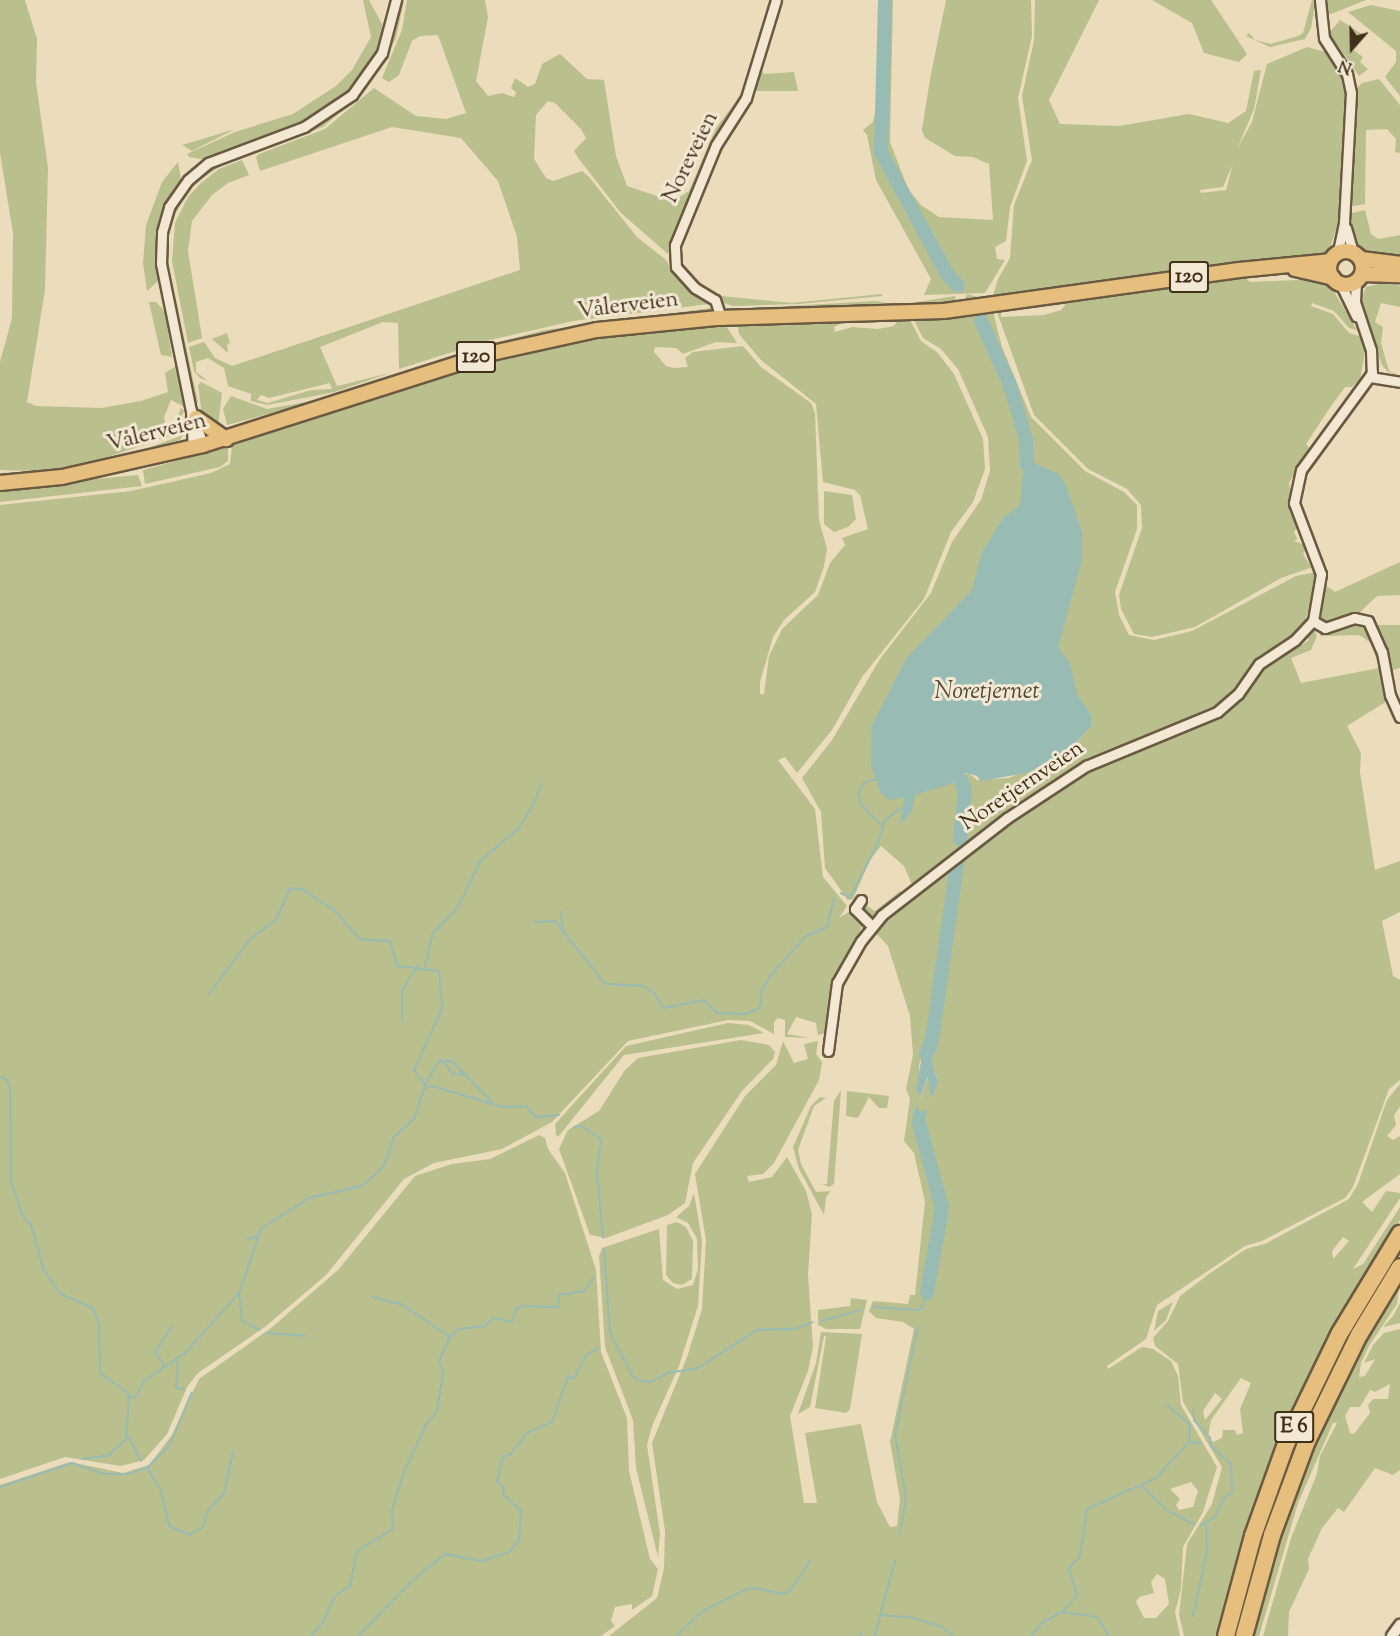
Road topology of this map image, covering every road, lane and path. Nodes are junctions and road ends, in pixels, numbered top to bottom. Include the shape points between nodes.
1 (396, 0) edge
2 (776, 0) edge
3 (1320, 0) edge
4 (1344, 223) junction
5 (1346, 256) junction
6 (1400, 264) edge
7 (1278, 267) junction
8 (1400, 275) edge
9 (1359, 278) junction
10 (1337, 281) junction
11 (721, 318) junction
12 (1360, 322) junction
13 (1371, 373) junction
14 (1395, 381) edge
15 (194, 415) junction
16 (226, 439) junction
17 (198, 446) junction
18 (0, 483) edge
19 (1313, 621) junction
20 (1400, 717) edge
21 (861, 900) dead end
22 (872, 926) junction
23 (828, 1051) dead end
24 (1400, 1234) edge
25 (1400, 1267) edge
26 (1400, 1625) edge
27 (1226, 1636) edge
28 (1244, 1636) edge
29 (1392, 1636) edge

1 - 15 street via 382,52 352,95 304,127 208,163 188,180 169,207 162,232 161,263
2 - 11 street, Noreveien via 746,98 716,145 675,245 676,267 695,288 715,300
3 - 4 street via 1324,38 1350,82
4 - 5 street
4 - 5 street
5 - 6 main road, Vålerveien / 120
5 - 7 main road, Vålerveien / 120
5 - 9 main road
5 - 10 main road
7 - 10 main road, Vålerveien / 120
7 - 11 main road, Vålerveien / 120 via 1000,305 892,314
8 - 9 main road, 120
9 - 10 main road, 120
9 - 12 street via 1355,302
10 - 12 street
11 - 16 main road, Vålerveien / 120 via 597,330 520,345
12 - 13 street
13 - 14 street
13 - 19 street via 1297,481 1295,509 1321,574
15 - 16 main road
15 - 17 street
16 - 17 main road, Vålerveien / 120
17 - 18 main road, Vålerveien / 120 via 62,477
19 - 20 street via 1325,628 1358,617 1370,624 1382,651 1393,704
19 - 22 street, Noretjernveien via 1295,640 1259,664 1238,694 1217,712 1086,766 908,890
21 - 22 street via 855,909
22 - 23 street, Noretjernveien via 835,990
24 - 27 highway, E 6 via 1340,1333 1286,1444 1253,1536
25 - 28 highway, E 6 via 1359,1335 1307,1441 1272,1534
26 - 29 street

